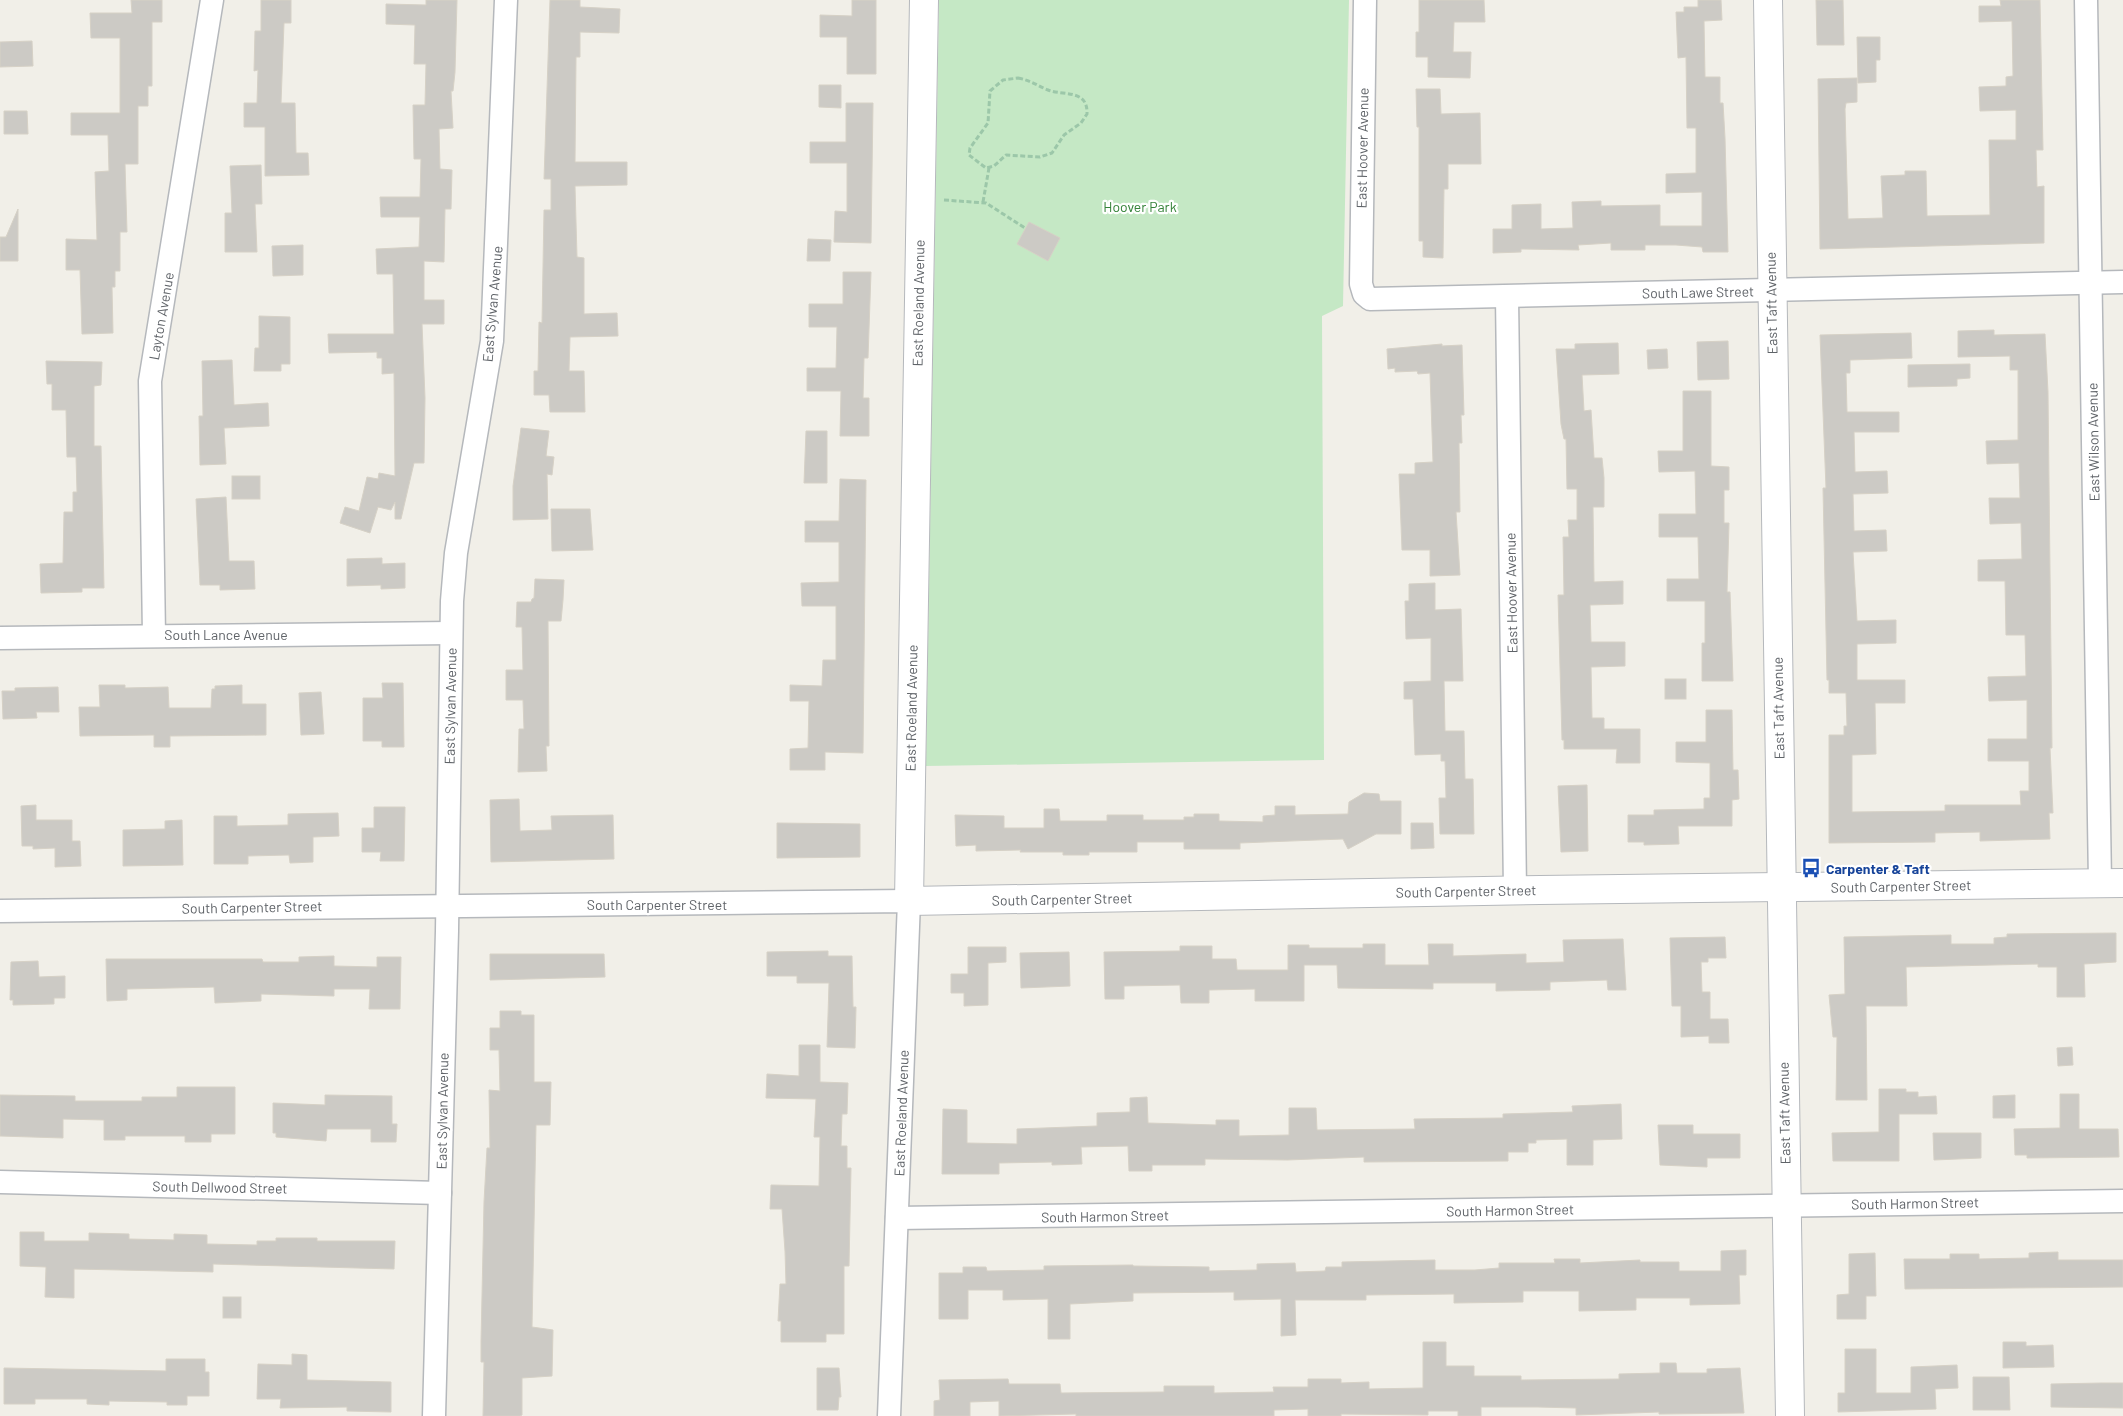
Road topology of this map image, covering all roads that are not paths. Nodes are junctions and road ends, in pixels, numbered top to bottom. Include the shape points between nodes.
1 (212, 0) edge
2 (506, 0) edge
3 (924, 0) edge
4 (1365, 0) edge
5 (1768, 0) edge
6 (2086, 0) edge
7 (2123, 282) edge
8 (2090, 283) junction
9 (1771, 290) junction
10 (1364, 294) joint
11 (1507, 297) junction
12 (452, 633) junction
13 (154, 634) junction
14 (0, 638) edge
15 (2112, 883) edge
16 (1781, 888) junction
17 (1515, 890) junction
18 (909, 902) junction
19 (447, 905) junction
20 (0, 911) edge
21 (0, 1182) edge
22 (440, 1193) junction
23 (2123, 1201) edge
24 (1786, 1205) junction
25 (897, 1218) junction
26 (434, 1416) edge
27 (889, 1416) edge
28 (1790, 1416) edge

1 - 13 street, Layton Avenue via 150,381
2 - 12 street, East Sylvan Avenue via 492,341 456,553
3 - 18 street, East Roeland Avenue
4 - 10 street, East Hoover Avenue via 1360,274
5 - 9 street, East Taft Avenue
6 - 8 street, East Wilson Avenue
7 - 8 street, South Lawe Street
8 - 9 street, South Lawe Street
8 - 15 street, East Wilson Avenue
9 - 11 street, South Lawe Street
9 - 16 street, East Taft Avenue
10 - 11 street, South Lawe Street via 1370,299 1380,300
11 - 17 street, East Hoover Avenue
12 - 13 street, South Lance Avenue
12 - 19 street, East Sylvan Avenue
13 - 14 street, South Lance Avenue
15 - 16 street, South Carpenter Street
16 - 17 street, South Carpenter Street
16 - 24 street, East Taft Avenue
17 - 18 street, South Carpenter Street
18 - 19 street, South Carpenter Street
18 - 25 street, East Roeland Avenue
19 - 20 street, South Carpenter Street
19 - 22 street, East Sylvan Avenue
21 - 22 street, South Dellwood Street
22 - 26 street, East Sylvan Avenue
23 - 24 street, South Harmon Street
24 - 25 street, South Harmon Street
24 - 28 street, East Taft Avenue
25 - 27 street, East Roeland Avenue

